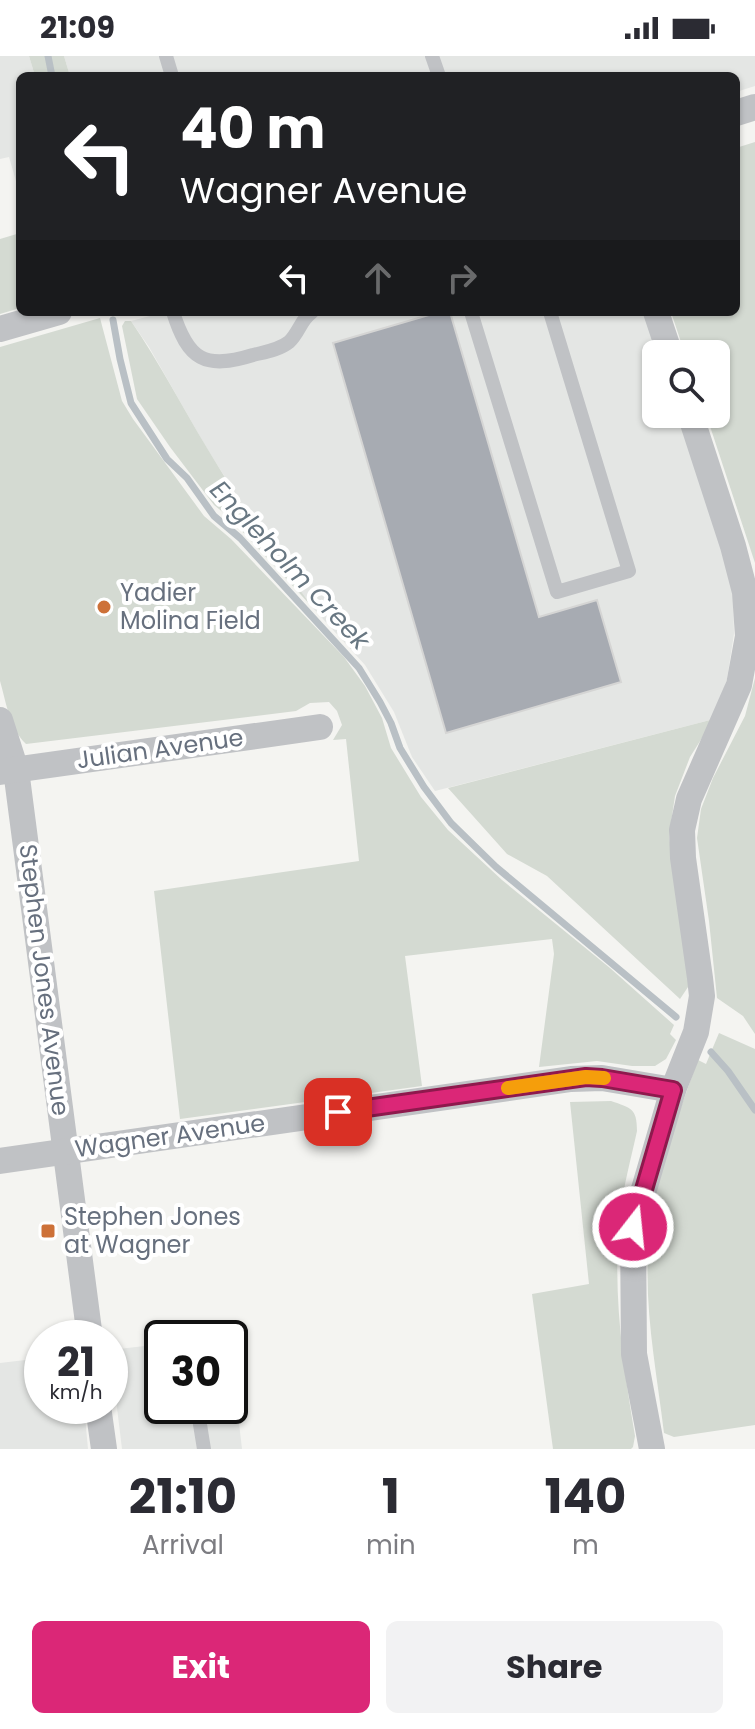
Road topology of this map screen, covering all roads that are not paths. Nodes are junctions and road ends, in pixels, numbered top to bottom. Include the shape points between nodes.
1 (45, 316) edge
2 (174, 316) edge
3 (306, 316) edge
4 (472, 316) edge
5 (551, 316) edge
6 (657, 316) edge
7 (0, 329) edge
8 (665, 340) edge
9 (695, 428) edge
10 (0, 720) edge
11 (320, 727) dead end
12 (8, 771) edge
13 (673, 1090) junction
14 (66, 1152) junction
15 (0, 1161) edge
16 (88, 1320) edge
17 (101, 1424) edge
18 (200, 1424) edge
19 (104, 1449) edge
20 (204, 1449) edge
21 (652, 1449) edge

1 - 7 street
2 - 3 lane via 196,354 220,363 280,347
4 - 5 lane via 557,592 629,571
6 - 8 street
9 - 13 street via 745,592 748,636 739,685 689,799 682,830 702,996 696,1032
10 - 12 street, Stephen Jones Avenue
11 - 12 street, Julian Avenue
12 - 14 street, Stephen Jones Avenue
13 - 14 street, Wagner Avenue via 586,1077
13 - 21 street via 633,1227 634,1354
14 - 15 street, Wagner Avenue
14 - 16 street, Stephen Jones Avenue
17 - 19 street
18 - 20 lane

